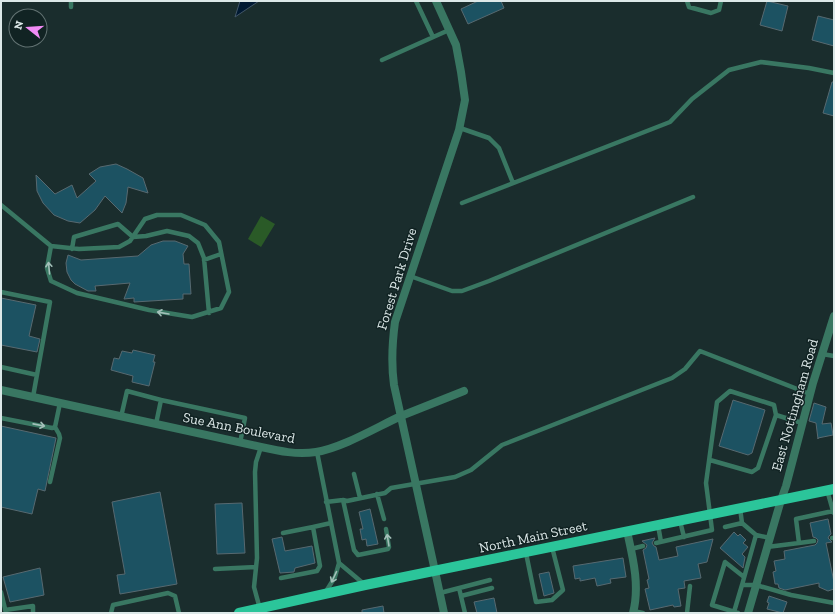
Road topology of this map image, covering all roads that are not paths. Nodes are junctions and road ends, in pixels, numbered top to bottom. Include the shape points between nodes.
1 (71, 1) edge
2 (416, 1) edge
3 (436, 1) edge
4 (687, 1) edge
5 (721, 1) edge
6 (71, 7) dead end
7 (449, 30) junction
8 (433, 37) junction
9 (382, 60) dead end
10 (834, 73) edge
11 (460, 128) junction
12 (513, 183) junction
13 (693, 197) dead end
14 (462, 203) dead end
15 (1, 205) edge
16 (133, 237) junction
17 (51, 246) junction
18 (72, 248) junction
19 (221, 254) junction
20 (204, 260) junction
21 (410, 276) junction
22 (1, 292) edge
23 (209, 313) junction
24 (834, 316) edge
25 (822, 354) junction
26 (834, 356) edge
27 (1, 367) edge
28 (37, 375) junction
29 (1, 390) edge
30 (464, 391) dead end
31 (810, 394) junction
32 (33, 397) junction
33 (161, 400) junction
34 (60, 403) junction
35 (776, 415) junction
36 (401, 416) junction
37 (121, 417) junction
38 (1, 418) edge
39 (802, 423) junction
40 (156, 424) junction
41 (55, 427) junction
42 (240, 443) junction
43 (261, 447) junction
44 (317, 452) junction
45 (710, 460) junction
46 (354, 474) dead end
47 (50, 482) dead end
48 (415, 482) junction
49 (831, 489) edge
50 (377, 494) junction
51 (360, 498) junction
52 (343, 500) junction
53 (780, 500) junction
54 (326, 502) junction
55 (740, 508) junction
56 (834, 512) edge
57 (709, 514) junction
58 (384, 519) dead end
59 (680, 520) junction
60 (331, 523) junction
61 (742, 523) junction
62 (658, 525) junction
63 (314, 527) junction
64 (725, 527) dead end
65 (386, 529) dead end
66 (627, 532) junction
67 (283, 533) dead end
68 (756, 535) junction
69 (684, 537) junction
70 (770, 538) junction
71 (814, 541) dead end
72 (661, 542) junction
73 (656, 543) dead end
74 (799, 543) junction
75 (642, 546) dead end
76 (552, 547) junction
77 (767, 547) junction
78 (631, 548) junction
79 (526, 552) junction
80 (340, 563) junction
81 (256, 567) junction
82 (215, 569) dead end
83 (435, 571) junction
84 (744, 577) junction
85 (281, 578) dead end
86 (490, 580) dead end
87 (365, 585) junction
88 (742, 585) junction
89 (690, 586) dead end
90 (756, 586) junction
91 (459, 588) junction
92 (492, 588) dead end
93 (1, 592) edge
94 (440, 593) junction
95 (324, 595) junction
96 (461, 596) junction
97 (834, 603) edge
98 (260, 608) junction
99 (6, 611) edge
100 (244, 612) edge
101 (633, 612) edge
102 (736, 612) edge
103 (33, 613) edge
104 (111, 613) edge
105 (179, 613) edge
106 (444, 613) edge
107 (465, 613) edge
108 (642, 613) edge
109 (687, 613) edge
110 (748, 613) edge

1 - 6 lane
2 - 8 lane
3 - 7 street, Forest Park Drive
4 - 5 lane via 688,7 711,13 718,10
7 - 8 lane
7 - 11 street, Forest Park Drive via 456,45 465,100
8 - 9 lane
10 - 12 lane via 761,62 729,70 692,99 670,122
11 - 12 lane via 489,138 499,148
11 - 21 street, Forest Park Drive
12 - 14 lane
13 - 21 lane via 462,291 452,291
15 - 17 lane
16 - 18 lane via 119,247 79,250
16 - 18 lane via 118,224 74,237
16 - 19 lane via 145,219 157,215 181,215 205,225 219,242
16 - 20 lane via 167,231 189,236 198,243
17 - 18 lane
23 -> 17 lane via 192,318 77,293 60,286 51,281 47,268
19 - 20 lane
19 - 23 lane via 229,292 221,308
20 - 23 lane
21 - 36 street, Forest Park Drive via 395,322 392,341 391,364
22 - 28 lane via 50,302
24 - 25 street, East Nottingham Road
25 - 26 lane
25 - 31 street, East Nottingham Road
27 - 28 lane
28 - 32 lane
29 - 32 street, Sue Ann Boulevard
30 - 36 street, Sue Ann Boulevard
31 - 39 street, East Nottingham Road
31 - 48 lane via 700,351 685,369 672,378 502,445 471,470 455,477
32 - 34 street, Sue Ann Boulevard
33 - 37 lane via 127,391
33 - 40 lane
33 - 42 lane via 245,418
34 - 37 street, Sue Ann Boulevard
34 - 41 lane
35 - 39 lane
35 - 45 lane via 758,468 752,472
35 - 45 lane via 774,405 730,391 717,402
36 - 44 street, Sue Ann Boulevard via 354,439
36 - 48 street, Forest Park Drive
37 - 40 street, Sue Ann Boulevard
38 -> 41 lane
39 - 53 street, East Nottingham Road
40 - 42 street, Sue Ann Boulevard
41 - 47 lane via 60,438
42 - 43 street, Sue Ann Boulevard
43 - 44 street, Sue Ann Boulevard via 289,452
43 - 81 lane via 255,472
44 - 54 lane
45 - 57 lane via 706,483
46 - 51 lane
48 - 50 lane
48 - 83 street, Forest Park Drive
49 - 53 main road, North Main Street
49 - 56 lane
50 - 51 lane
50 - 58 lane
51 - 52 lane
52 - 54 lane
52 -> 65 lane via 354,550 358,554 388,549
53 - 55 main road, North Main Street
53 - 70 street, East Nottingham Road
54 - 60 lane
55 - 57 main road, North Main Street
55 - 61 lane
56 - 74 lane via 796,519
57 - 59 main road, North Main Street
57 - 69 lane via 712,530
59 - 62 main road, North Main Street
59 - 69 lane
60 - 63 lane
60 - 80 lane
61 - 64 lane
61 - 68 lane
62 - 66 main road, North Main Street
62 - 72 lane
63 - 67 lane
63 - 85 lane via 319,569
66 - 76 main road, North Main Street
66 - 78 street
68 - 70 lane
68 - 84 lane
69 - 72 lane
70 - 77 street, East Nottingham Road
71 - 74 lane
72 - 73 lane
74 - 77 lane
75 - 78 lane
76 - 79 main road, North Main Street
76 - 79 lane via 564,590 552,600 536,602
77 - 90 street, East Nottingham Road
78 - 101 street via 636,584
79 - 83 main road, North Main Street
80 - 87 lane
80 -> 95 lane
81 - 82 lane
81 - 98 lane via 254,587
83 - 87 main road, North Main Street
83 - 94 street, Forest Park Drive
84 - 88 lane
84 - 102 lane via 725,562 712,605
86 - 91 lane
87 - 95 main road, North Main Street
88 - 90 lane
88 - 102 lane
89 - 109 lane
90 - 97 lane
90 - 110 street, East Nottingham Road
91 - 94 lane
91 - 96 lane
92 - 96 lane
93 - 99 lane
94 - 106 street, Forest Park Drive
95 - 98 main road, North Main Street
96 - 107 lane
98 - 100 main road, North Main Street
99 - 103 lane via 33,606
101 - 108 lane
104 - 105 lane via 113,605 168,594 175,596

